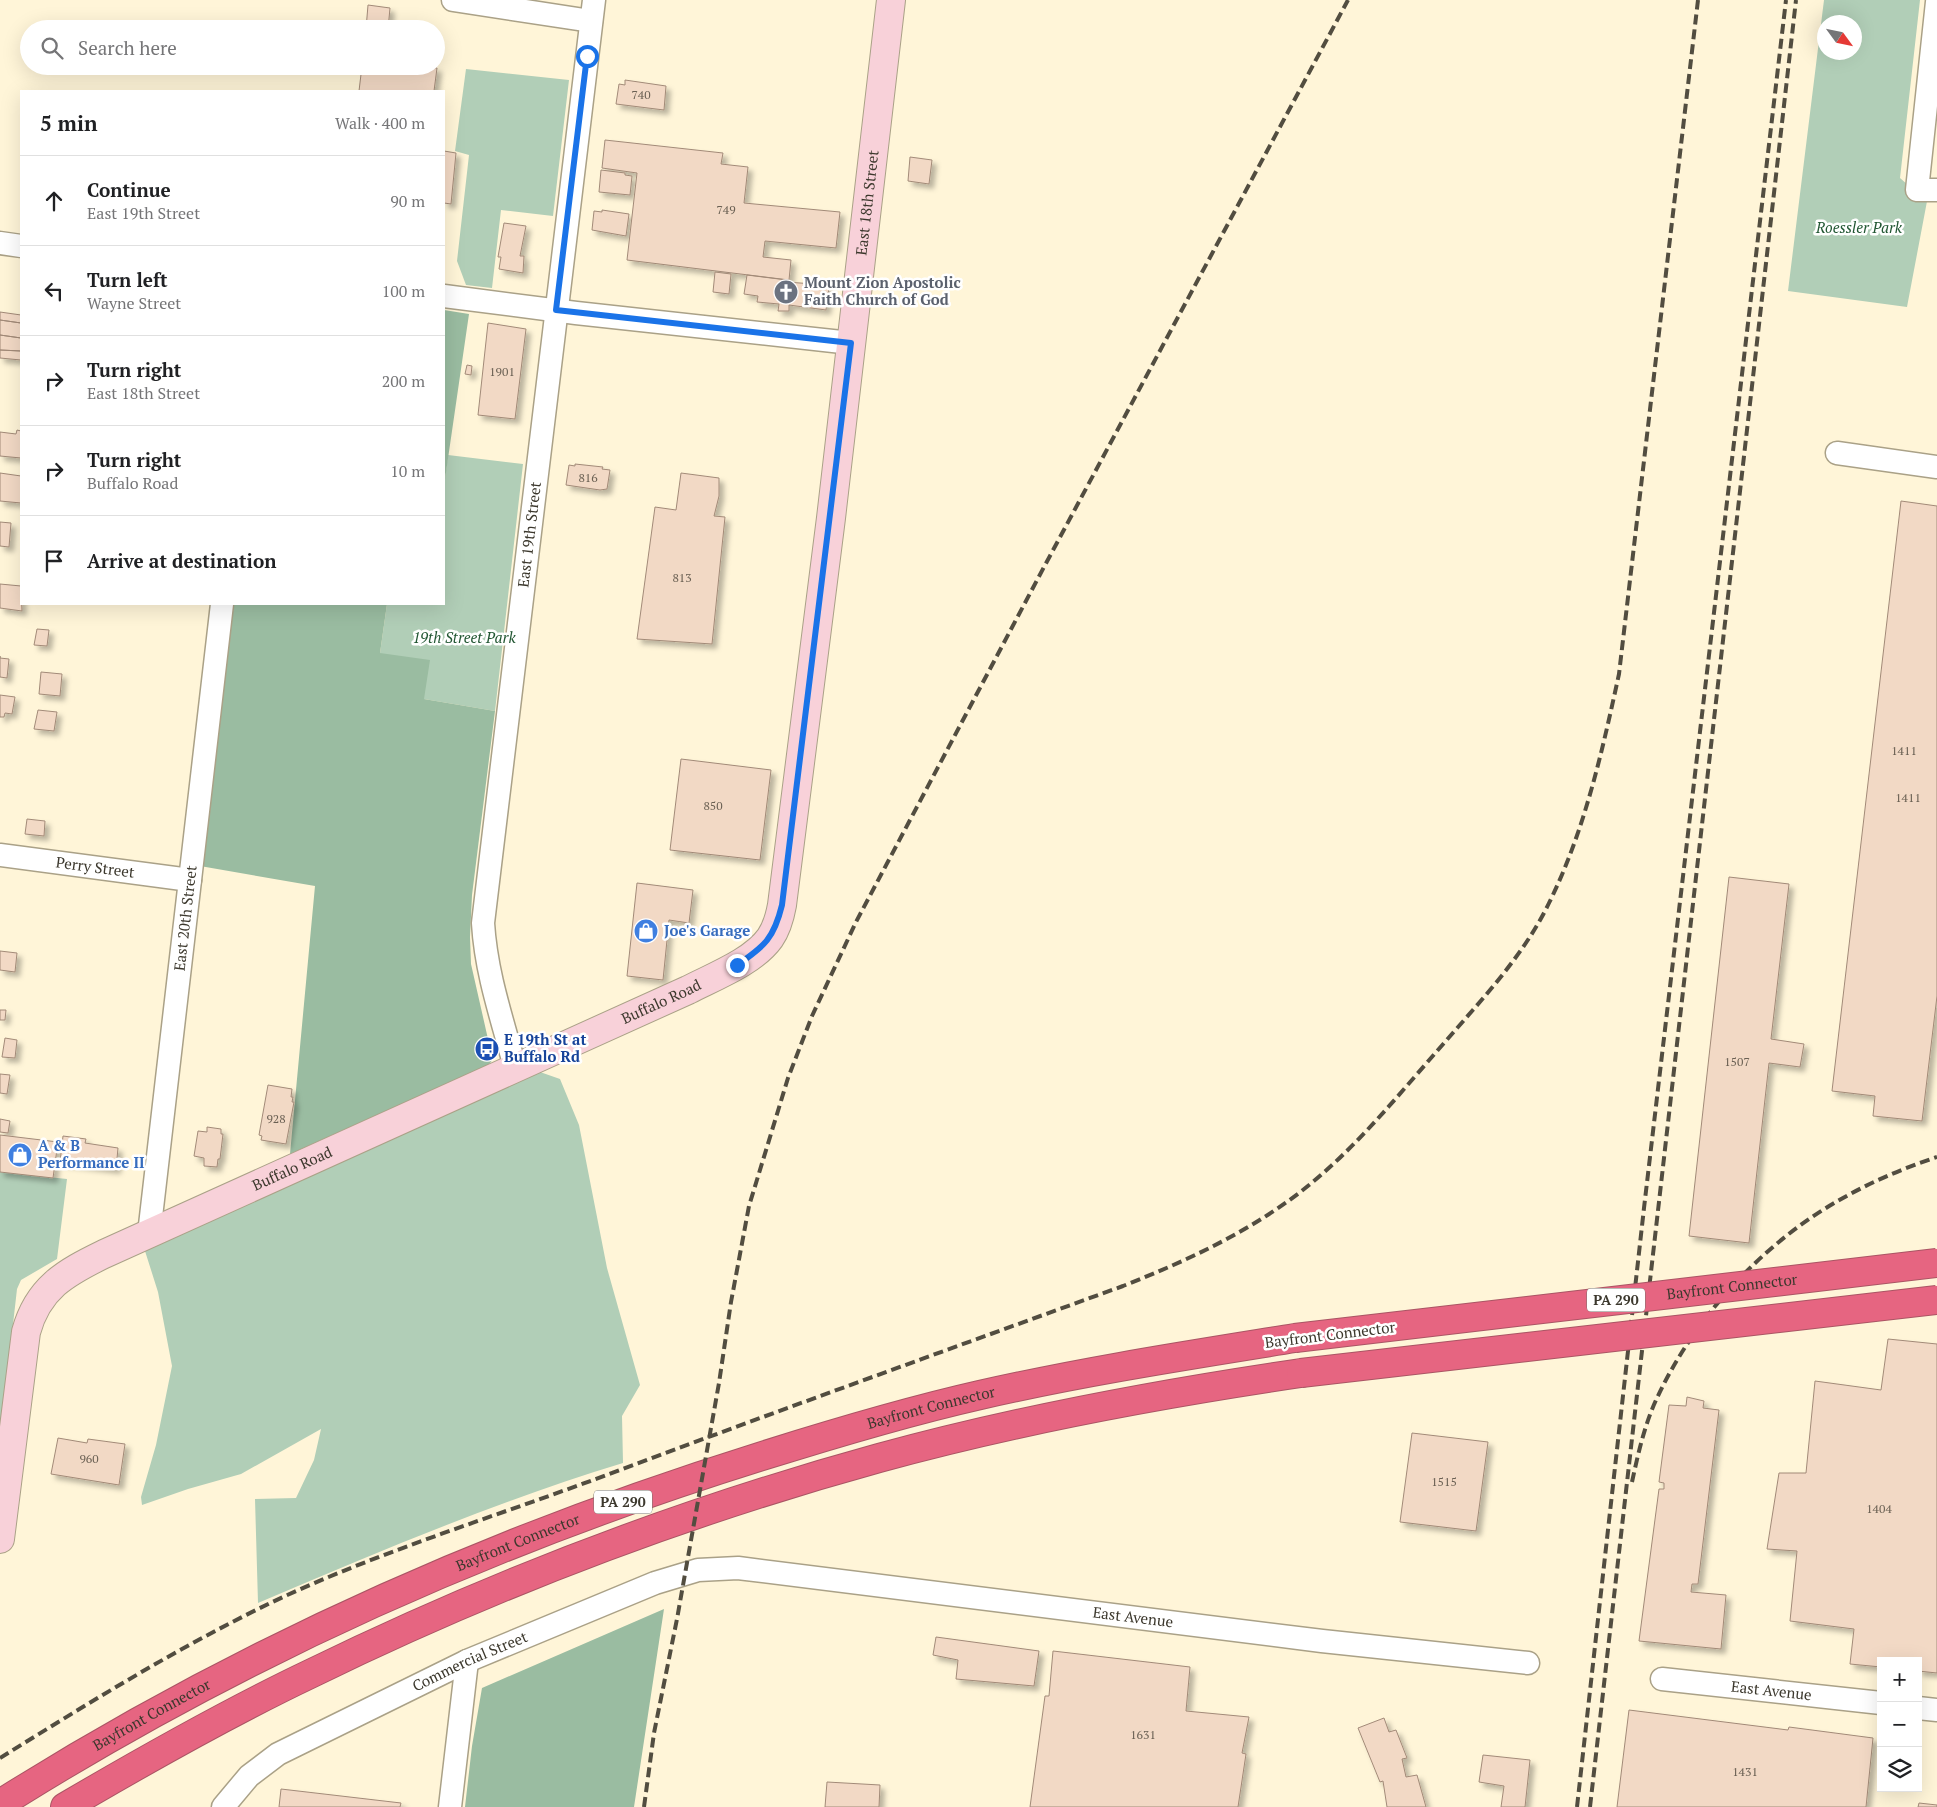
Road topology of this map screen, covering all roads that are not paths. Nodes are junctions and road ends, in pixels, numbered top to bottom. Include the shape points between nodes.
1 (453, 0) edge
2 (892, 0) edge
3 (1937, 2) edge
4 (592, 11) edge
5 (1927, 190) edge
6 (0, 243) edge
7 (20, 246) edge
8 (445, 296) edge
9 (556, 310) junction
10 (851, 343) junction
11 (1837, 454) dead end
12 (1937, 467) edge
13 (222, 605) edge
14 (0, 855) edge
15 (190, 880) junction
16 (770, 938) joint
17 (515, 1067) junction
18 (148, 1234) junction
19 (1937, 1263) edge
20 (1937, 1300) edge
21 (3, 1498) edge
22 (0, 1539) edge
23 (738, 1568) joint
24 (467, 1661) junction
25 (1528, 1664) dead end
26 (1662, 1679) dead end
27 (1877, 1703) edge
28 (1922, 1708) edge
29 (1937, 1710) edge
30 (0, 1804) edge
31 (224, 1805) edge
32 (66, 1807) edge
33 (450, 1807) edge

1 - 4 street
2 - 10 main road, East 18th Street
3 - 5 street
4 - 9 street, East 19th Street
6 - 7 street
8 - 9 street
9 - 10 street
9 - 17 street, East 19th Street via 484,923 490,977
10 - 16 main road, East 18th Street via 782,905
11 - 12 street
13 - 15 street, East 20th Street
14 - 15 street, Perry Street
15 - 18 street, East 20th Street
16 - 17 main road, Buffalo Road via 737,965 688,990
17 - 18 main road, Buffalo Road
18 - 21 main road, Buffalo Road via 71,1271 58,1280 37,1304 26,1332
19 - 30 highway, Bayfront Connector / PA 290, bridge via 1296,1338 1123,1365 978,1396 840,1432 668,1486 530,1537 402,1590 279,1648 142,1721
20 - 32 highway, PA 290, bridge via 1300,1373 1122,1402 868,1461 638,1534 536,1573 406,1629 309,1674 155,1755
21 - 22 main road, Buffalo Road
23 - 24 street, Commercial Street via 698,1570 655,1583
23 - 25 street, East Avenue
24 - 31 street, Commercial Street via 278,1754 249,1776
24 - 33 street
26 - 27 street, East Avenue
28 - 29 street

